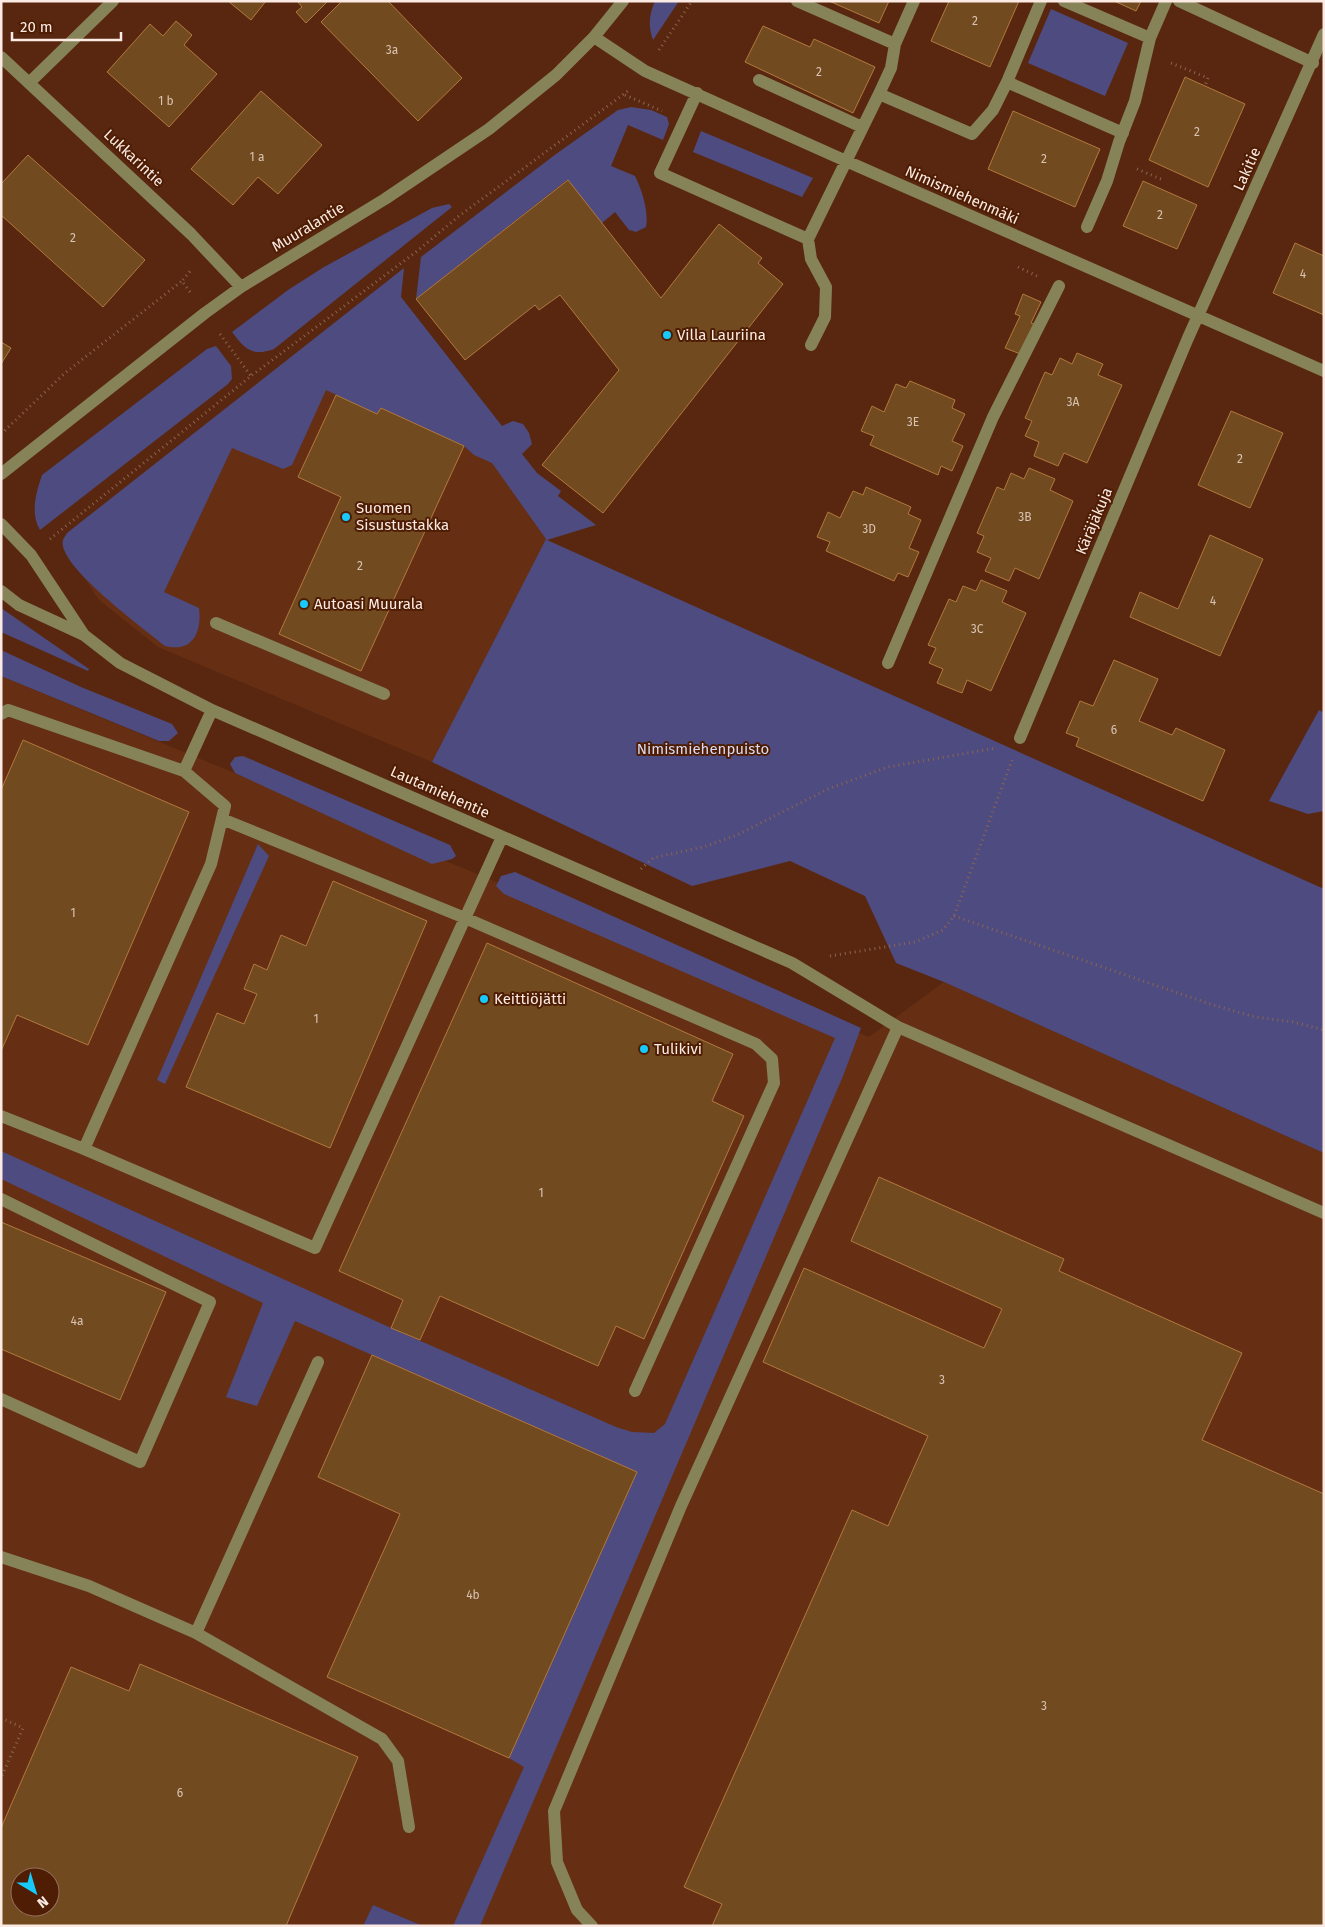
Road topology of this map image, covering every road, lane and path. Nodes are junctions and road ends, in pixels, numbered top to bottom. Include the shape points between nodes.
1 (112, 1) edge
2 (623, 1) edge
3 (692, 1) edge
4 (797, 1) edge
5 (914, 1) edge
6 (1041, 1) edge
7 (1064, 1) edge
8 (1166, 1) edge
9 (1179, 1) edge
10 (1324, 34) edge
11 (594, 37) junction
12 (1150, 38) junction
13 (896, 44) junction
14 (1147, 53) junction
15 (1, 57) edge
16 (1312, 63) junction
17 (646, 71) junction
18 (759, 80) dead end
19 (30, 82) junction
20 (1007, 82) junction
21 (1205, 86) dead end
22 (697, 93) junction
23 (879, 94) junction
24 (862, 127) junction
25 (1123, 133) junction
26 (846, 162) junction
27 (1087, 227) dead end
28 (808, 239) junction
29 (182, 281) dead end
30 (1059, 286) dead end
31 (241, 287) junction
32 (1198, 316) junction
33 (811, 345) dead end
34 (1324, 371) edge
35 (1, 434) edge
36 (1, 474) edge
37 (1, 524) edge
38 (31, 555) junction
39 (1, 591) edge
40 (216, 623) dead end
41 (84, 635) junction
42 (888, 663) dead end
43 (384, 694) dead end
44 (212, 710) junction
45 (1, 714) edge
46 (1020, 738) junction
47 (184, 771) junction
48 (222, 819) junction
49 (502, 837) junction
50 (619, 888) junction
51 (954, 916) junction
52 (465, 918) junction
53 (792, 963) junction
54 (898, 1027) junction
55 (1324, 1030) edge
56 (1, 1116) edge
57 (84, 1149) junction
58 (1, 1199) edge
59 (1324, 1213) edge
60 (318, 1362) dead end
61 (635, 1391) dead end
62 (1, 1399) edge
63 (1, 1557) edge
64 (196, 1633) junction
65 (1, 1718) edge
66 (1, 1778) edge
67 (409, 1828) dead end
68 (592, 1926) edge

1 - 19 street
2 - 11 street, Muuralantie
3 - 17 path
4 - 13 street
5 - 13 street
6 - 20 street
7 - 12 street
8 - 12 street
9 - 16 street
10 - 16 street, Lakitie
11 - 17 street, Nimismiehenmäki
11 - 31 street, Muuralantie via 556,75 488,129 385,199
12 - 14 street
13 - 23 street via 891,68
14 - 21 path via 1208,78
14 - 25 street
15 - 19 street, Lukkarintie
16 - 32 street, Lakitie
17 - 22 street, Nimismiehenmäki
17 - 38 path via 625,95 459,216 251,376
18 - 24 street
19 - 31 street, Lukkarintie via 191,234
20 - 23 street via 993,110 972,134
20 - 25 street
22 - 26 street, Nimismiehenmäki
22 - 28 street via 660,173
23 - 24 street
24 - 26 street
25 - 27 street
26 - 28 street
26 - 32 street, Nimismiehenmäki
28 - 33 street via 811,259 826,288 825,317
29 - 35 path via 65,372
30 - 42 street via 993,417
31 - 36 street, Muuralantie
32 - 34 street, Nimismiehenmäki
32 - 46 street, Käräjäkuja
37 - 38 street, Lautamiehentie
38 - 41 street, Lautamiehentie
39 - 41 street, Lautamiehentie via 20,605
40 - 43 street
41 - 44 street, Lautamiehentie via 120,663
44 - 47 street
44 - 49 street, Lautamiehentie
45 - 47 street via 8,710
46 - 50 path via 991,750 931,758 838,785 737,835 703,847 653,858
46 - 51 path
47 - 48 street via 226,806
48 - 52 street
48 - 57 street via 211,864
49 - 50 street, Lautamiehentie
49 - 52 street
50 - 53 street, Lautamiehentie
51 - 53 path via 943,930 915,942
51 - 55 path via 1210,1004 1255,1017
52 - 57 street via 315,1248
52 - 61 street via 756,1044 772,1059 774,1083
53 - 54 street, Lautamiehentie
54 - 59 street, Lautamiehentie
54 - 68 street via 681,1506 554,1811 556,1862 577,1910
56 - 57 street
58 - 62 street via 210,1302 140,1462
60 - 64 street
63 - 64 street via 89,1586
64 - 67 street via 382,1738 398,1760
65 - 66 path via 24,1728

